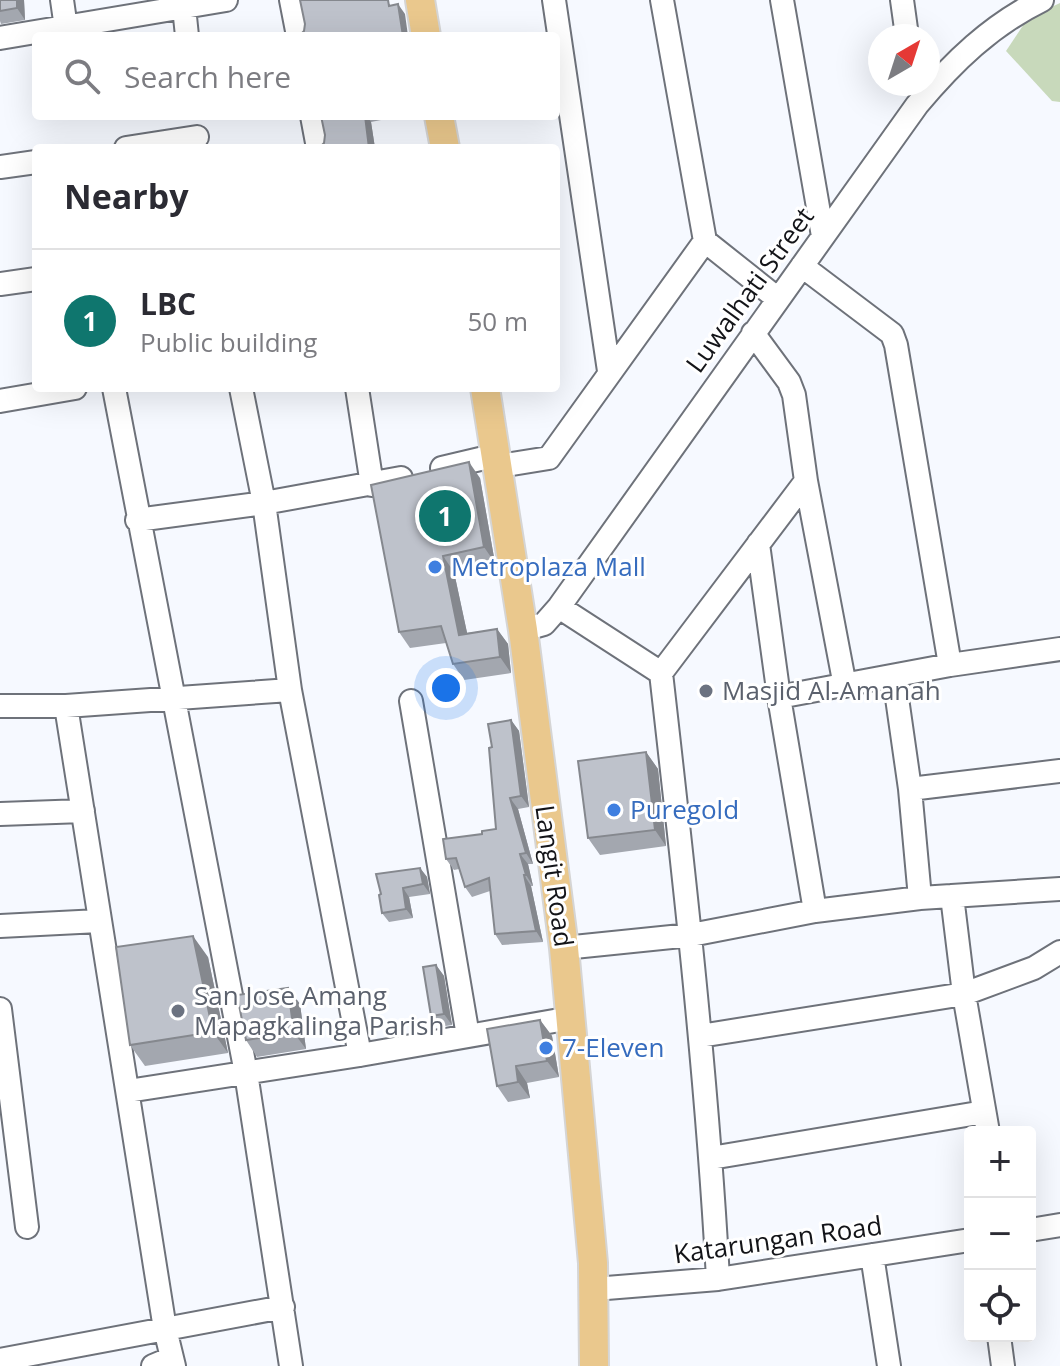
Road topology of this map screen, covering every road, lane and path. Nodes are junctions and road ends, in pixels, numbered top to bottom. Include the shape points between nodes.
1 (62, 0) edge
2 (226, 0) edge
3 (291, 0) edge
4 (420, 0) edge
5 (554, 0) edge
6 (662, 0) edge
7 (782, 0) edge
8 (902, 0) edge
9 (1042, 0) edge
10 (1018, 6) edge
11 (184, 7) junction
12 (905, 24) edge
13 (66, 28) junction
14 (40, 32) edge
15 (187, 32) edge
16 (297, 32) edge
17 (425, 32) edge
18 (559, 32) edge
19 (32, 33) edge
20 (0, 38) edge
21 (560, 40) edge
22 (940, 73) edge
23 (914, 96) edge
24 (313, 120) edge
25 (440, 120) edge
26 (196, 134) edge
27 (146, 144) edge
28 (317, 144) edge
29 (444, 144) edge
30 (32, 163) edge
31 (0, 167) edge
32 (823, 236) junction
33 (705, 241) junction
34 (802, 266) junction
35 (32, 280) edge
36 (0, 284) edge
37 (778, 299) junction
38 (753, 333) junction
39 (609, 371) junction
40 (52, 392) edge
41 (115, 392) edge
42 (242, 392) edge
43 (358, 392) edge
44 (486, 392) edge
45 (0, 401) edge
46 (498, 461) junction
47 (806, 481) junction
48 (372, 485) junction
49 (264, 503) junction
50 (137, 520) junction
51 (758, 544) junction
52 (559, 607) junction
53 (523, 630) junction
54 (1060, 649) edge
55 (950, 665) junction
56 (661, 673) junction
57 (894, 677) junction
58 (845, 686) junction
59 (290, 690) junction
60 (779, 697) junction
61 (172, 698) junction
62 (411, 701) dead end
63 (0, 706) edge
64 (66, 706) junction
65 (1060, 771) edge
66 (910, 789) junction
67 (83, 811) junction
68 (0, 814) edge
69 (1060, 889) edge
70 (952, 896) junction
71 (920, 898) junction
72 (815, 911) junction
73 (99, 921) junction
74 (0, 926) edge
75 (691, 935) junction
76 (564, 948) junction
77 (1060, 952) edge
78 (964, 994) junction
79 (0, 1009) edge
80 (571, 1018) junction
81 (468, 1036) junction
82 (700, 1036) junction
83 (360, 1055) junction
84 (246, 1073) junction
85 (128, 1091) junction
86 (986, 1122) edge
87 (711, 1158) junction
88 (1060, 1225) edge
89 (27, 1227) dead end
90 (1036, 1229) edge
91 (964, 1241) edge
92 (872, 1255) junction
93 (718, 1279) junction
94 (594, 1289) junction
95 (283, 1307) junction
96 (165, 1329) junction
97 (1000, 1342) edge
98 (0, 1360) edge
99 (166, 1363) edge
100 (291, 1366) edge
101 (594, 1366) edge
102 (889, 1366) edge
103 (1003, 1366) edge

1 - 13 street
2 - 11 street
3 - 16 street
4 - 17 main road
5 - 18 street
6 - 33 street
7 - 32 street
8 - 12 street
9 - 10 street, Luwalhati Street
10 - 22 street, Luwalhati Street
11 - 13 street
11 - 15 street
13 - 14 street
19 - 20 street
21 - 39 street
23 - 32 street, Luwalhati Street
24 - 28 street
25 - 29 main road
26 - 27 street
30 - 31 street
32 - 34 street, Luwalhati Street
33 - 37 street
33 - 39 street
34 - 37 street, Luwalhati Street
34 - 55 street via 892,334
35 - 36 street
37 - 38 street, Luwalhati Street
38 - 47 street via 794,395
38 - 52 street, Luwalhati Street
39 - 46 street via 549,458
40 - 45 street
41 - 50 street
42 - 49 street
43 - 48 street
44 - 46 main road, Langit Road
46 - 48 street
46 - 53 main road, Langit Road
47 - 51 street
47 - 58 street
48 - 49 street
49 - 50 street
49 - 59 street
50 - 61 street
51 - 56 street
51 - 60 street
52 - 53 street, Luwalhati Street via 544,624
52 - 56 street
53 - 76 main road, Langit Road
54 - 55 street
55 - 57 street
56 - 75 street
57 - 58 street
57 - 66 street
58 - 60 street
59 - 61 street
59 - 83 street
60 - 72 street
61 - 64 street
61 - 84 street
62 - 81 street
63 - 64 street
64 - 67 street
65 - 66 street
66 - 71 street
67 - 68 street
67 - 73 street
69 - 70 street
70 - 71 street
70 - 78 street
71 - 72 street
72 - 75 street
73 - 74 street
73 - 85 street
75 - 76 street
75 - 82 street
76 - 80 main road, Langit Road
77 - 78 street via 1034,968
78 - 82 street
78 - 86 street
79 - 89 street
80 - 81 street
80 - 94 main road, Langit Road
81 - 83 street
82 - 87 street
83 - 84 street
84 - 85 street
84 - 95 street
85 - 96 street
86 - 87 street
87 - 93 street
88 - 90 street
91 - 92 street, Katarungan Road
92 - 93 street, Katarungan Road
92 - 102 street
93 - 94 street, Katarungan Road
94 - 101 main road, Langit Road
95 - 96 street
95 - 100 street
96 - 98 street
96 - 99 street
97 - 103 street

